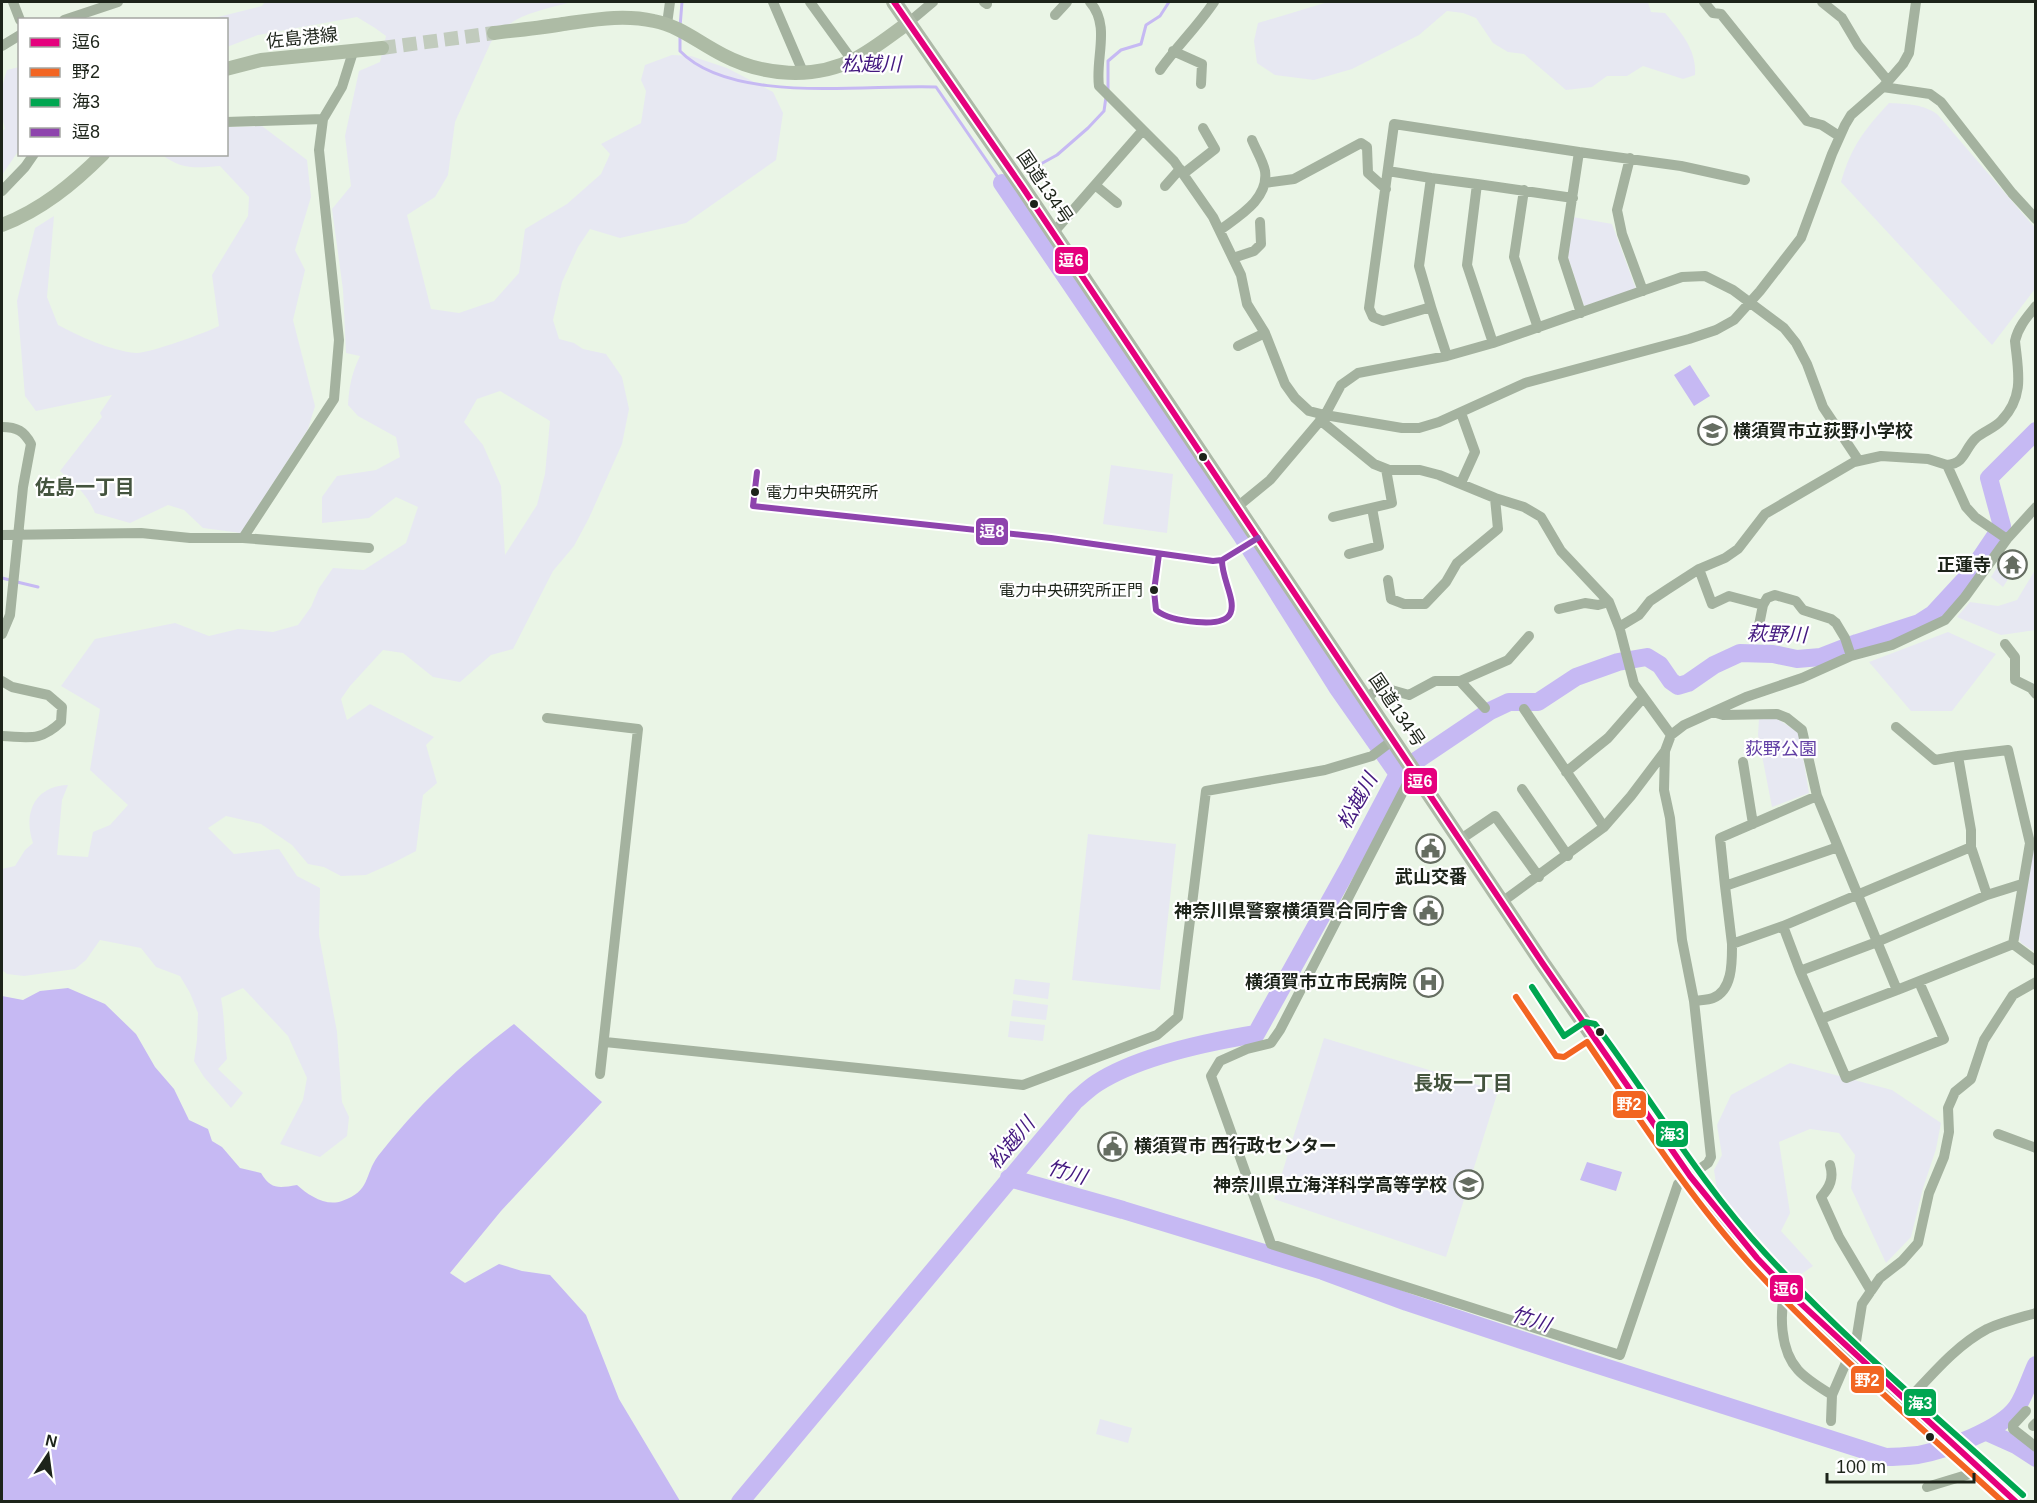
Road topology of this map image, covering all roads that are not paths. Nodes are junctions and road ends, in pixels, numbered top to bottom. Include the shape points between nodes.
1 (13, 2) edge
2 (118, 2) edge
3 (670, 2) edge
4 (773, 2) edge
5 (810, 2) edge
6 (894, 2) edge
7 (933, 2) edge
8 (1067, 2) edge
9 (1090, 2) edge
10 (1214, 2) edge
11 (1704, 2) edge
12 (1822, 2) edge
13 (1916, 2) edge
14 (1055, 15) dead end
15 (19, 18) edge
16 (70, 18) edge
17 (908, 23) junction
18 (669, 24) junction
19 (495, 33) tunnel mouth
20 (18, 36) edge
21 (2, 46) edge
22 (382, 48) tunnel mouth
23 (353, 51) junction
24 (1173, 51) junction
25 (852, 60) junction
26 (228, 68) edge
27 (1160, 70) dead end
28 (802, 72) junction
29 (1202, 84) dead end
30 (1885, 84) junction
31 (323, 119) junction
32 (228, 122) edge
33 (1203, 128) dead end
34 (1143, 130) junction
35 (1839, 136) junction
36 (1252, 140) dead end
37 (1579, 152) junction
38 (33, 156) edge
39 (101, 156) edge
40 (1630, 158) junction
41 (1388, 171) junction
42 (1182, 172) junction
43 (1431, 178) junction
44 (1745, 180) dead end
45 (1265, 183) junction
46 (1477, 184) junction
47 (1095, 185) junction
48 (1165, 186) dead end
49 (1386, 189) junction
50 (1524, 190) junction
51 (2, 191) edge
52 (1573, 198) junction
53 (1116, 203) dead end
54 (2034, 212) edge
55 (1260, 222) dead end
56 (2, 225) edge
57 (1220, 230) junction
58 (1053, 233) junction
59 (1233, 258) junction
60 (1643, 291) junction
61 (1749, 303) junction
62 (2036, 306) edge
63 (1431, 307) junction
64 (1581, 313) junction
65 (1538, 328) junction
66 (1265, 333) junction
67 (1493, 343) junction
68 (1238, 346) dead end
69 (1447, 356) junction
70 (1461, 413) junction
71 (1322, 417) junction
72 (2, 427) edge
73 (1859, 461) junction
74 (1947, 465) junction
75 (1386, 469) junction
76 (1461, 483) junction
77 (1495, 498) junction
78 (1238, 507) junction
79 (2036, 507) edge
80 (1372, 508) junction
81 (1333, 517) dead end
82 (2, 535) edge
83 (19, 535) junction
84 (243, 538) junction
85 (2007, 539) junction
86 (369, 548) dead end
87 (1349, 554) dead end
88 (1699, 569) junction
89 (1389, 580) dead end
90 (1609, 602) junction
91 (1762, 605) junction
92 (1559, 609) dead end
93 (1619, 627) junction
94 (1758, 630) dead end
95 (2, 634) edge
96 (1528, 636) dead end
97 (2005, 644) dead end
98 (1850, 653) junction
99 (2, 681) edge
100 (1460, 681) junction
101 (2036, 694) edge
102 (1366, 698) junction
103 (1643, 698) junction
104 (1485, 708) dead end
105 (1524, 709) dead end
106 (1713, 711) junction
107 (547, 718) dead end
108 (1896, 727) dead end
109 (1671, 735) junction
110 (2, 736) edge
111 (1393, 740) junction
112 (1665, 751) junction
113 (1958, 756) junction
114 (1743, 762) dead end
115 (1413, 768) junction
116 (1566, 772) junction
117 (1522, 789) dead end
118 (1817, 796) junction
119 (1753, 824) junction
120 (1604, 827) junction
121 (1461, 839) junction
122 (1838, 847) junction
123 (1971, 848) junction
124 (1568, 856) junction
125 (1539, 877) junction
126 (2022, 884) junction
127 (1725, 886) junction
128 (1858, 895) junction
129 (1988, 895) junction
130 (1502, 902) junction
131 (1783, 926) junction
132 (1877, 942) junction
133 (1732, 944) junction
134 (2013, 944) junction
135 (2036, 961) edge
136 (1800, 970) junction
137 (1919, 982) junction
138 (2036, 982) edge
139 (1898, 990) junction
140 (1694, 1001) junction
141 (1821, 1019) junction
142 (605, 1042) junction
143 (600, 1074) dead end
144 (1998, 1134) dead end
145 (2036, 1148) edge
146 (1830, 1165) dead end
147 (1690, 1176) junction
148 (1785, 1288) junction
149 (1870, 1291) junction
150 (2036, 1313) edge
151 (1853, 1353) junction
152 (1832, 1395) junction
153 (1907, 1401) junction
154 (2026, 1411) dead end
155 (1831, 1421) dead end
156 (2036, 1447) edge
157 (1983, 1470) junction
158 (1927, 1487) dead end
159 (2017, 1502) edge

1 - 15 street
2 - 16 street
3 - 18 street
4 - 28 street
5 - 25 street
6 - 17 highway, 国道134号
7 - 17 street
8 - 14 street
9 - 34 street via 1096,8 1101,28 1099,86
10 - 24 street
11 - 35 street via 1713,13 1721,14 1807,122 1822,125
12 - 30 street via 1842,18
13 - 30 street via 1909,53
17 - 25 main road
17 - 58 highway, 国道134号
18 - 19 main road via 600,18
18 - 28 main road via 744,64 766,71
20 - 21 street
22 - 23 main road, 佐島港線
23 - 26 main road, 佐島港線 via 261,60
23 - 31 street via 342,87
24 - 27 street
24 - 29 street via 1202,64
25 - 28 main road
30 - 35 street via 1851,116
30 - 54 street via 1930,94 1941,102 2012,194
31 - 32 street
31 - 84 street via 319,150 339,340 334,399
33 - 42 street via 1215,149
34 - 42 street
34 - 47 street
35 - 61 street via 1801,238
36 - 45 street via 1264,169
37 - 40 street
37 - 41 street via 1394,124
37 - 52 street
38 - 51 street
39 - 56 main road via 77,180 34,211
40 - 44 street
40 - 60 street via 1617,210
41 - 43 street
41 - 49 street
42 - 48 street
42 - 57 street
43 - 46 street
43 - 63 street via 1419,266
45 - 49 street via 1294,179 1361,143 1367,147 1368,173
45 - 57 street via 1256,200
46 - 50 street
46 - 67 street via 1467,265
47 - 53 street
47 - 58 street
49 - 63 street via 1369,308 1373,317 1383,321
50 - 52 street
50 - 65 street via 1514,257
52 - 64 street via 1563,258
55 - 59 street via 1261,244 1254,251
57 - 59 street
58 - 78 highway, 国道134号
59 - 66 street via 1247,304
60 - 61 street via 1682,277 1706,276
60 - 64 street
61 - 70 street via 1734,320 1716,330 1525,383
61 - 73 street via 1784,328 1796,343 1823,407
62 - 74 street via 2016,335 2020,385 2014,403 2002,421 1974,440 1963,460
63 - 69 street
64 - 65 street
65 - 67 street
66 - 68 street
66 - 71 street via 1285,384 1295,398
67 - 69 street
69 - 71 street via 1358,373 1341,385
70 - 71 street via 1419,428
70 - 76 street via 1475,452
71 - 75 street via 1374,464
71 - 78 street via 1270,480
72 - 83 street via 25,433 31,444
73 - 74 street via 1881,456 1928,459
73 - 88 street via 1765,514 1738,549
74 - 85 street via 1966,507
75 - 76 street via 1420,470
75 - 80 street via 1392,503
76 - 77 street
77 - 89 street via 1498,529 1457,563 1446,582 1425,604 1404,604 1391,599
77 - 90 street via 1541,517 1561,551
78 - 102 highway, 国道134号
79 - 85 street
80 - 81 street
80 - 87 street via 1379,546
82 - 83 street
83 - 84 street via 104,532
83 - 95 street via 10,615
84 - 86 street
85 - 98 street via 1945,620 1892,645
88 - 91 street via 1712,604 1730,596
88 - 93 street
90 - 92 street
90 - 93 street
91 - 94 street
91 - 98 street via 1775,595 1796,601 1803,610 1836,623
93 - 103 street via 1635,684
96 - 100 street via 1508,660
97 - 101 street via 2015,657 2016,680
98 - 106 street via 1802,678
99 - 110 street via 48,695 62,707 61,722 48,734
100 - 102 street via 1435,681 1409,695 1381,687
100 - 104 street
102 - 111 highway, 国道134号
103 - 109 street
103 - 116 street via 1608,738
105 - 116 street
106 - 109 street via 1684,724
106 - 118 street via 1723,715 1777,714 1802,730
107 - 142 street via 638,729
108 - 113 street via 1935,760
109 - 112 street
111 - 115 highway, 国道134号
111 - 142 street via 1372,756 1325,770 1206,791 1178,1017 1157,1035 1023,1085
112 - 120 street
112 - 140 street via 1664,790 1682,940
113 - 123 street
113 - 126 street via 2008,750 2030,843
114 - 119 street
115 - 121 highway, 国道134号
115 - 147 street via 1280,1030 1271,1043 1220,1061 1211,1076 1271,1244 1620,1355 1678,1184
116 - 120 street
117 - 124 street
118 - 119 street
118 - 122 street
119 - 127 street via 1720,838
120 - 124 street
121 - 125 street via 1495,816
121 - 130 highway, 国道134号
122 - 127 street
122 - 128 street
123 - 128 street
123 - 129 street
124 - 125 street
125 - 130 street
126 - 129 street
126 - 134 street
127 - 133 street
128 - 131 street
128 - 132 street
129 - 132 street
130 - 147 highway, 国道134号
131 - 133 street
131 - 136 street
132 - 136 street
132 - 139 street
133 - 140 street via 1731,975 1723,990 1715,997
134 - 135 street
134 - 137 street
136 - 141 street
137 - 139 street
137 - 141 street via 1944,1039 1846,1078
138 - 149 street via 2013,994 1984,1040 1971,1079 1955,1092 1948,1108 1944,1157 1929,1193 1918,1243
139 - 141 street
140 - 147 street via 1711,1158
142 - 143 street
144 - 145 street
146 - 149 street via 1833,1175 1821,1197
147 - 148 highway, 国道134号
148 - 151 highway, 国道134号
148 - 152 street via 1782,1306 1786,1347 1796,1368
149 - 151 street via 1862,1304
150 - 153 street via 1973,1338 1941,1364
151 - 152 street
151 - 153 highway, 国道134号
152 - 155 street
153 - 157 highway, 国道134号
154 - 156 street via 2013,1429
157 - 158 street
157 - 159 highway, 国道134号

